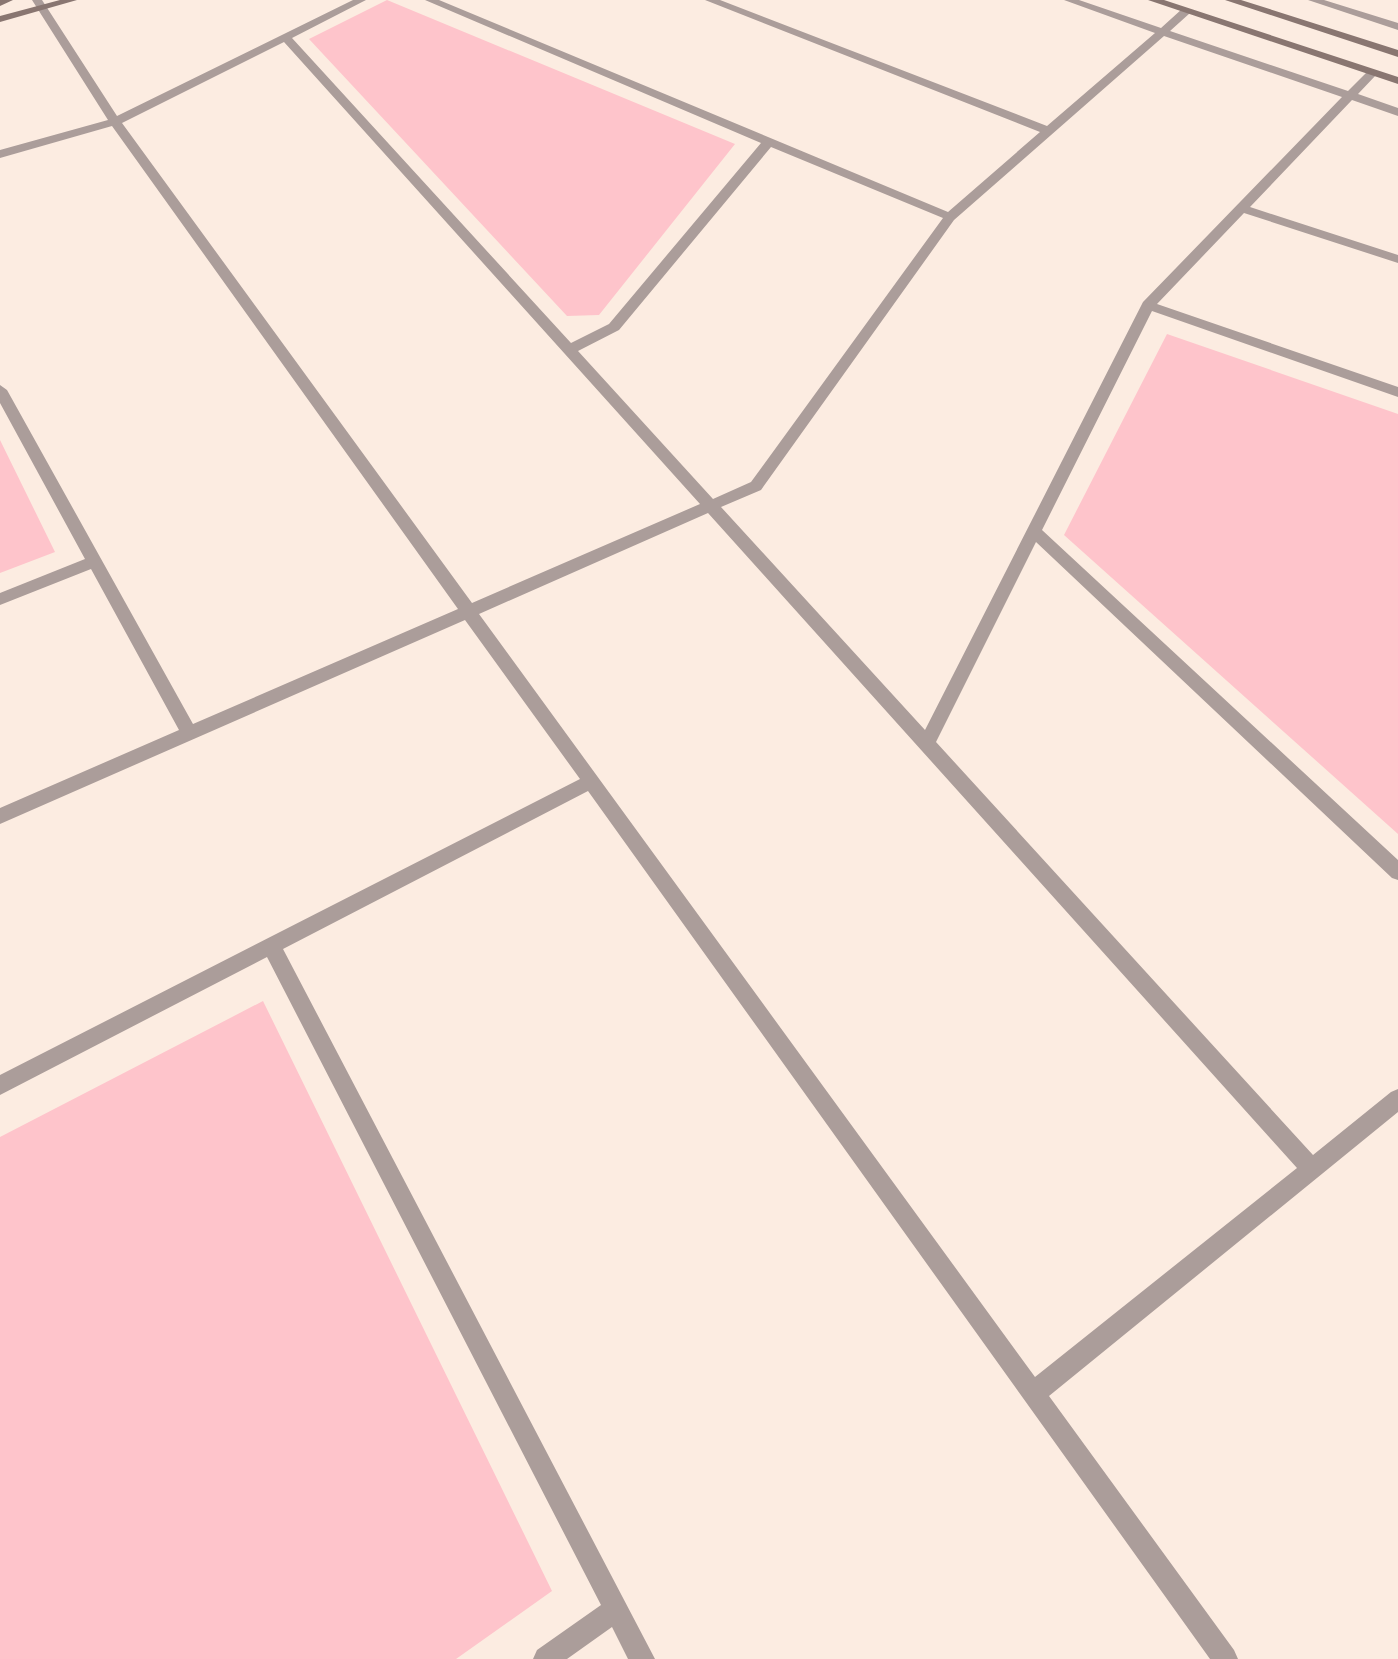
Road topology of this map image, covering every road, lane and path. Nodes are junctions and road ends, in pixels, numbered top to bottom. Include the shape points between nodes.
1 (8, 0) edge
2 (72, 0) edge
3 (361, 0) edge
4 (430, 0) edge
5 (710, 0) edge
6 (1069, 0) edge
7 (1153, 0) edge
8 (1230, 0) edge
9 (1313, 0) edge
10 (0, 3) edge
11 (40, 4) edge
12 (1186, 11) junction
13 (0, 19) edge
14 (1398, 27) edge
15 (1162, 32) junction
16 (286, 38) junction
17 (1398, 54) edge
18 (1372, 73) junction
19 (1398, 81) edge
20 (1349, 97) junction
21 (1398, 112) edge
22 (116, 122) junction
23 (1049, 131) junction
24 (769, 141) junction
25 (0, 154) edge
26 (1240, 208) junction
27 (950, 216) junction
28 (1398, 259) edge
29 (1148, 305) junction
30 (568, 350) junction
31 (0, 390) edge
32 (1398, 392) edge
33 (709, 506) junction
34 (1034, 531) junction
35 (95, 561) junction
36 (0, 599) edge
37 (470, 610) junction
38 (189, 732) junction
39 (926, 744) junction
40 (592, 781) junction
41 (0, 816) edge
42 (1398, 872) edge
43 (271, 946) junction
44 (0, 1085) edge
45 (1398, 1099) edge
46 (1312, 1169) junction
47 (1034, 1393) junction
48 (616, 1609) junction
49 (546, 1659) edge
50 (642, 1659) edge
51 (1225, 1659) edge

1 - 10 street
2 - 11 street
3 - 16 street
4 - 24 street
5 - 23 street
6 - 15 street
7 - 12 street
8 - 17 street
9 - 14 street
11 - 13 street
11 - 22 street
12 - 15 street
12 - 18 street
15 - 20 street
15 - 23 street
16 - 22 street
16 - 30 street
18 - 19 street
18 - 20 street
20 - 21 street
20 - 26 street
22 - 25 street
22 - 37 street
23 - 27 street
24 - 27 street
24 - 30 street via 614,327
26 - 28 street
26 - 29 street
27 - 33 street via 756,486
29 - 32 street
29 - 34 street
30 - 33 street
31 - 35 street
33 - 37 street
33 - 39 street
34 - 39 street
34 - 42 street
35 - 36 street
35 - 38 street
37 - 38 street
37 - 40 street
38 - 41 street
39 - 46 street
40 - 43 street
40 - 47 street
43 - 44 street
43 - 48 street
45 - 46 street
46 - 47 street
47 - 51 street
48 - 49 street
48 - 50 street

